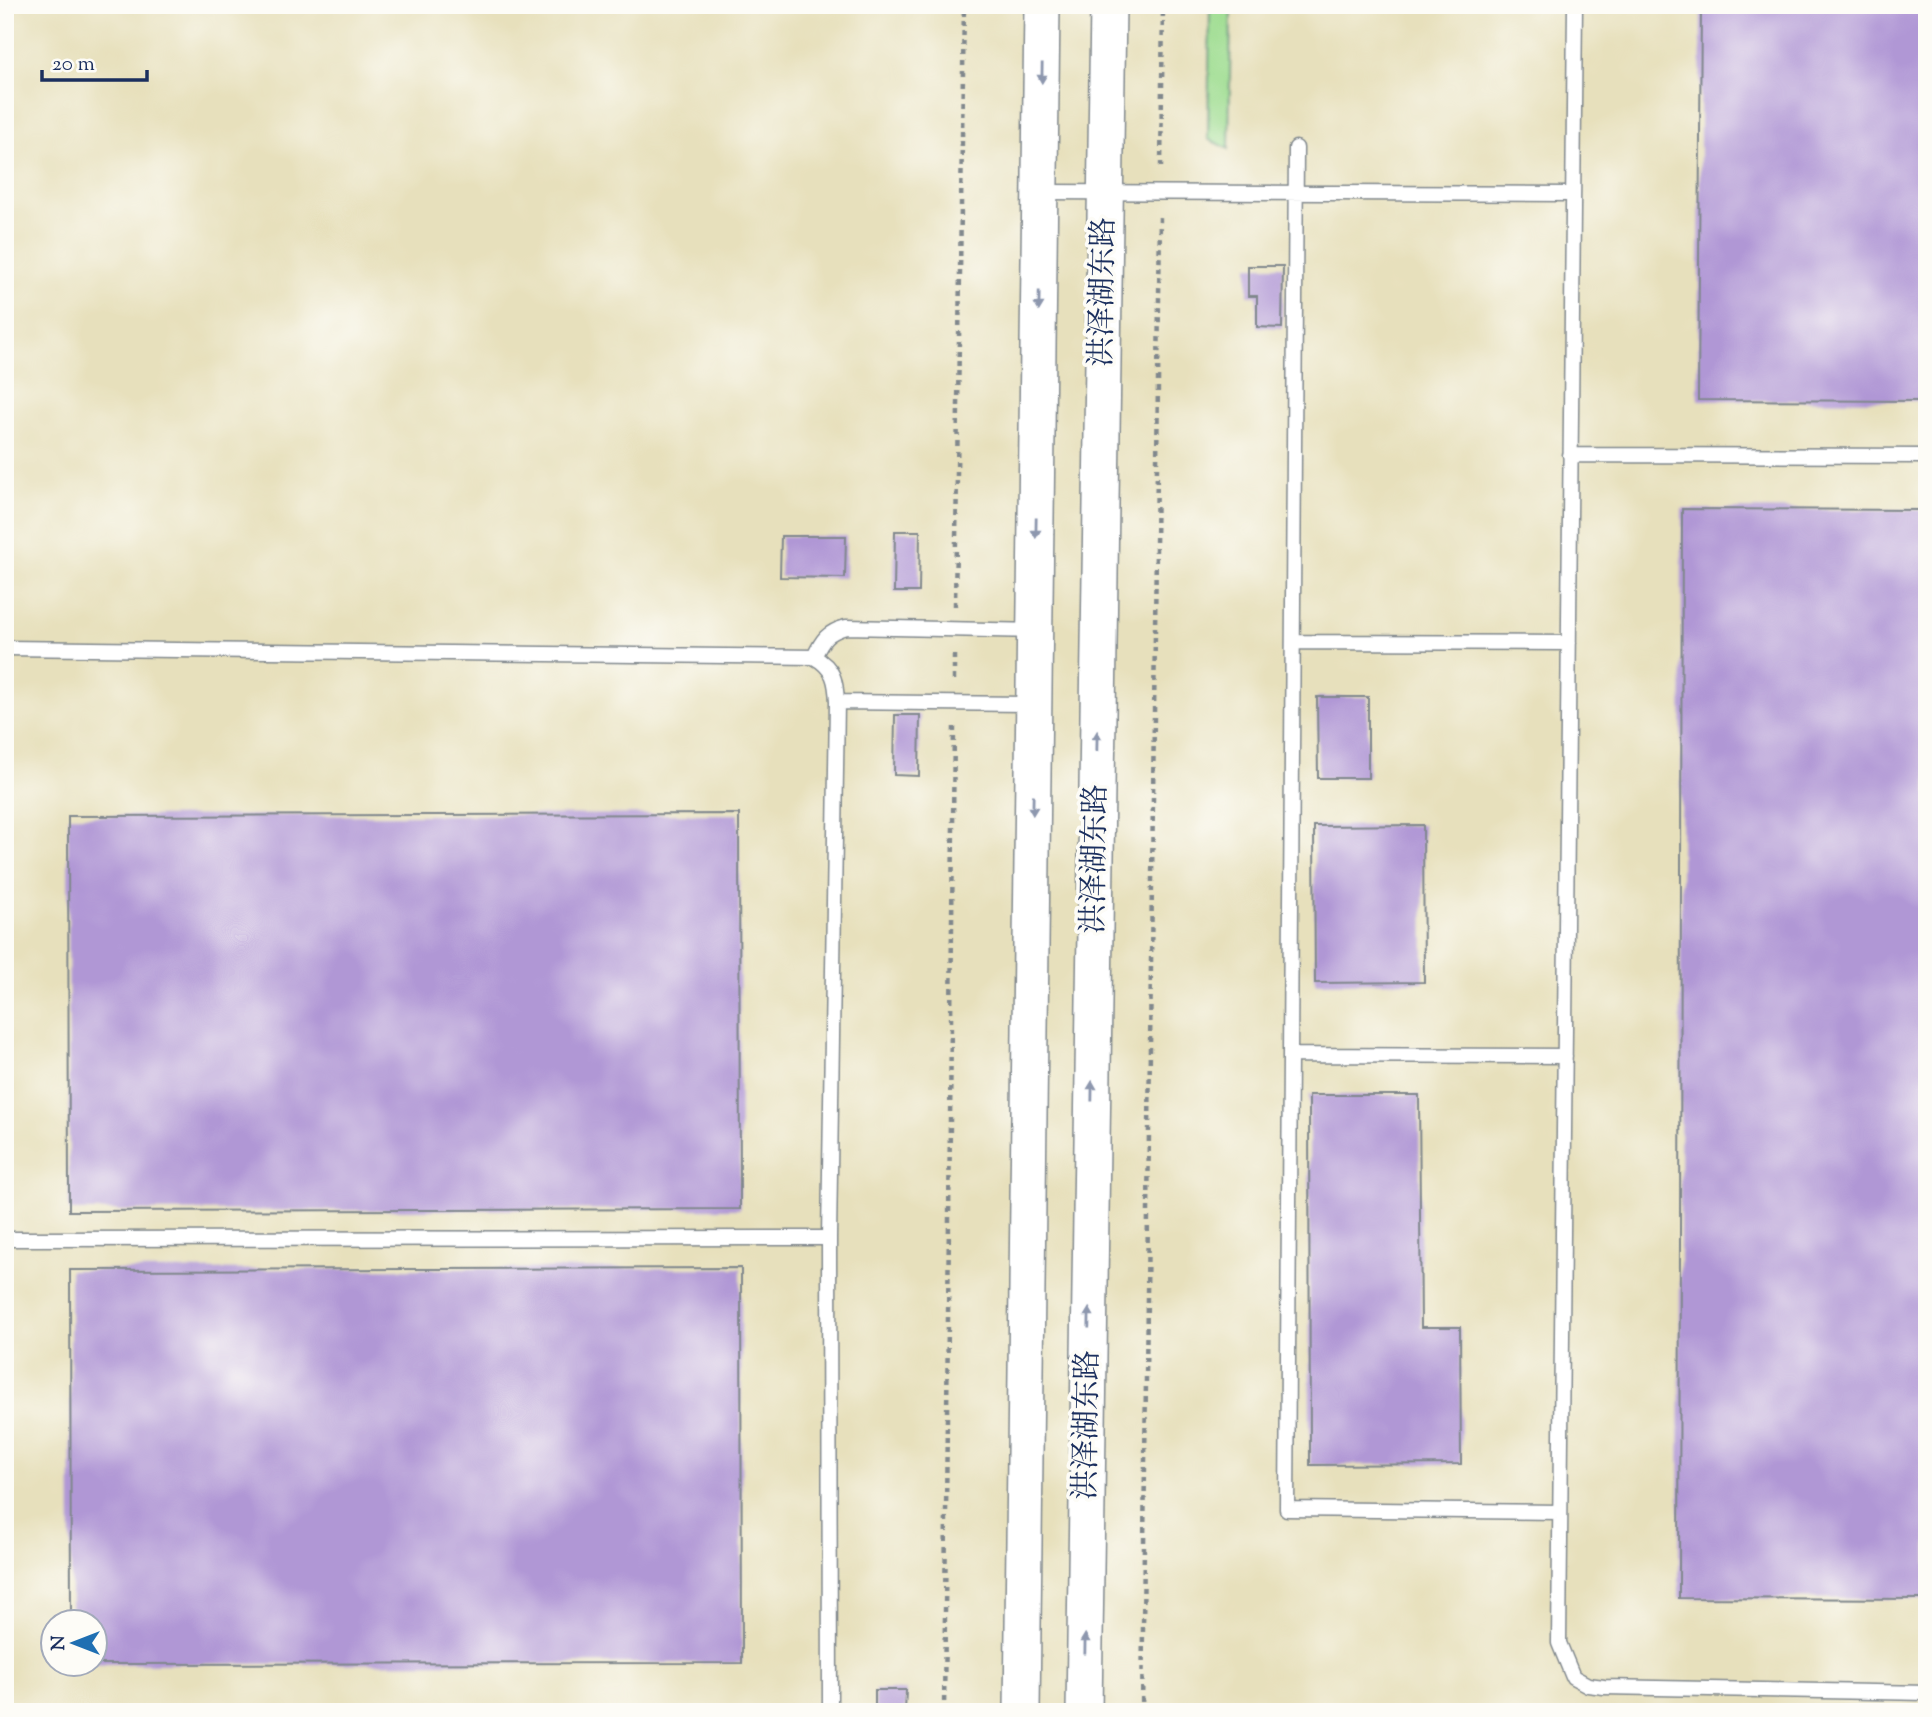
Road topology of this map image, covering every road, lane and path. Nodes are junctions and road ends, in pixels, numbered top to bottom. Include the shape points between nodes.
1 (964, 5) edge
2 (1042, 5) edge
3 (1108, 5) edge
4 (1163, 5) edge
5 (1575, 5) edge
6 (1296, 148) dead end
7 (1040, 191) junction
8 (1105, 192) junction
9 (1161, 192) junction
10 (1296, 193) junction
11 (1573, 194) junction
12 (1570, 455) junction
13 (1927, 456) edge
14 (955, 629) junction
15 (1035, 631) junction
16 (1293, 642) junction
17 (1569, 643) junction
18 (5, 648) edge
19 (814, 657) junction
20 (837, 702) junction
21 (954, 704) junction
22 (1034, 704) junction
23 (1290, 1055) junction
24 (1565, 1056) junction
25 (830, 1238) junction
26 (5, 1239) edge
27 (1560, 1512) junction
28 (1927, 1693) edge
29 (830, 1712) edge
30 (944, 1712) edge
31 (1022, 1712) edge
32 (1084, 1712) edge
33 (1142, 1712) edge

1 - 14 path
2 -> 7 street, 洪泽湖东路
3 - 8 street, 洪泽湖东路
4 - 9 path
5 - 11 lane
6 - 10 lane
7 - 8 lane
7 -> 15 street, 洪泽湖东路
8 - 9 lane
32 -> 8 street, 洪泽湖东路
9 - 10 lane
9 - 33 path
10 - 11 lane
10 - 16 lane
11 - 12 lane
12 - 13 lane
12 - 17 lane
14 - 15 lane
14 - 19 lane via 846,627 822,639
14 - 21 path
15 - 22 street, 洪泽湖东路
16 - 17 lane
16 - 23 lane
17 - 24 lane
18 - 19 lane
19 - 20 lane via 832,671
20 - 21 lane
20 - 25 lane
21 - 22 lane
21 - 30 path
22 -> 31 street, 洪泽湖东路
23 - 24 lane
23 - 27 lane via 1287,1510
24 - 27 lane
25 - 26 lane
25 - 29 lane
27 - 28 lane via 1559,1643 1573,1677 1588,1685

